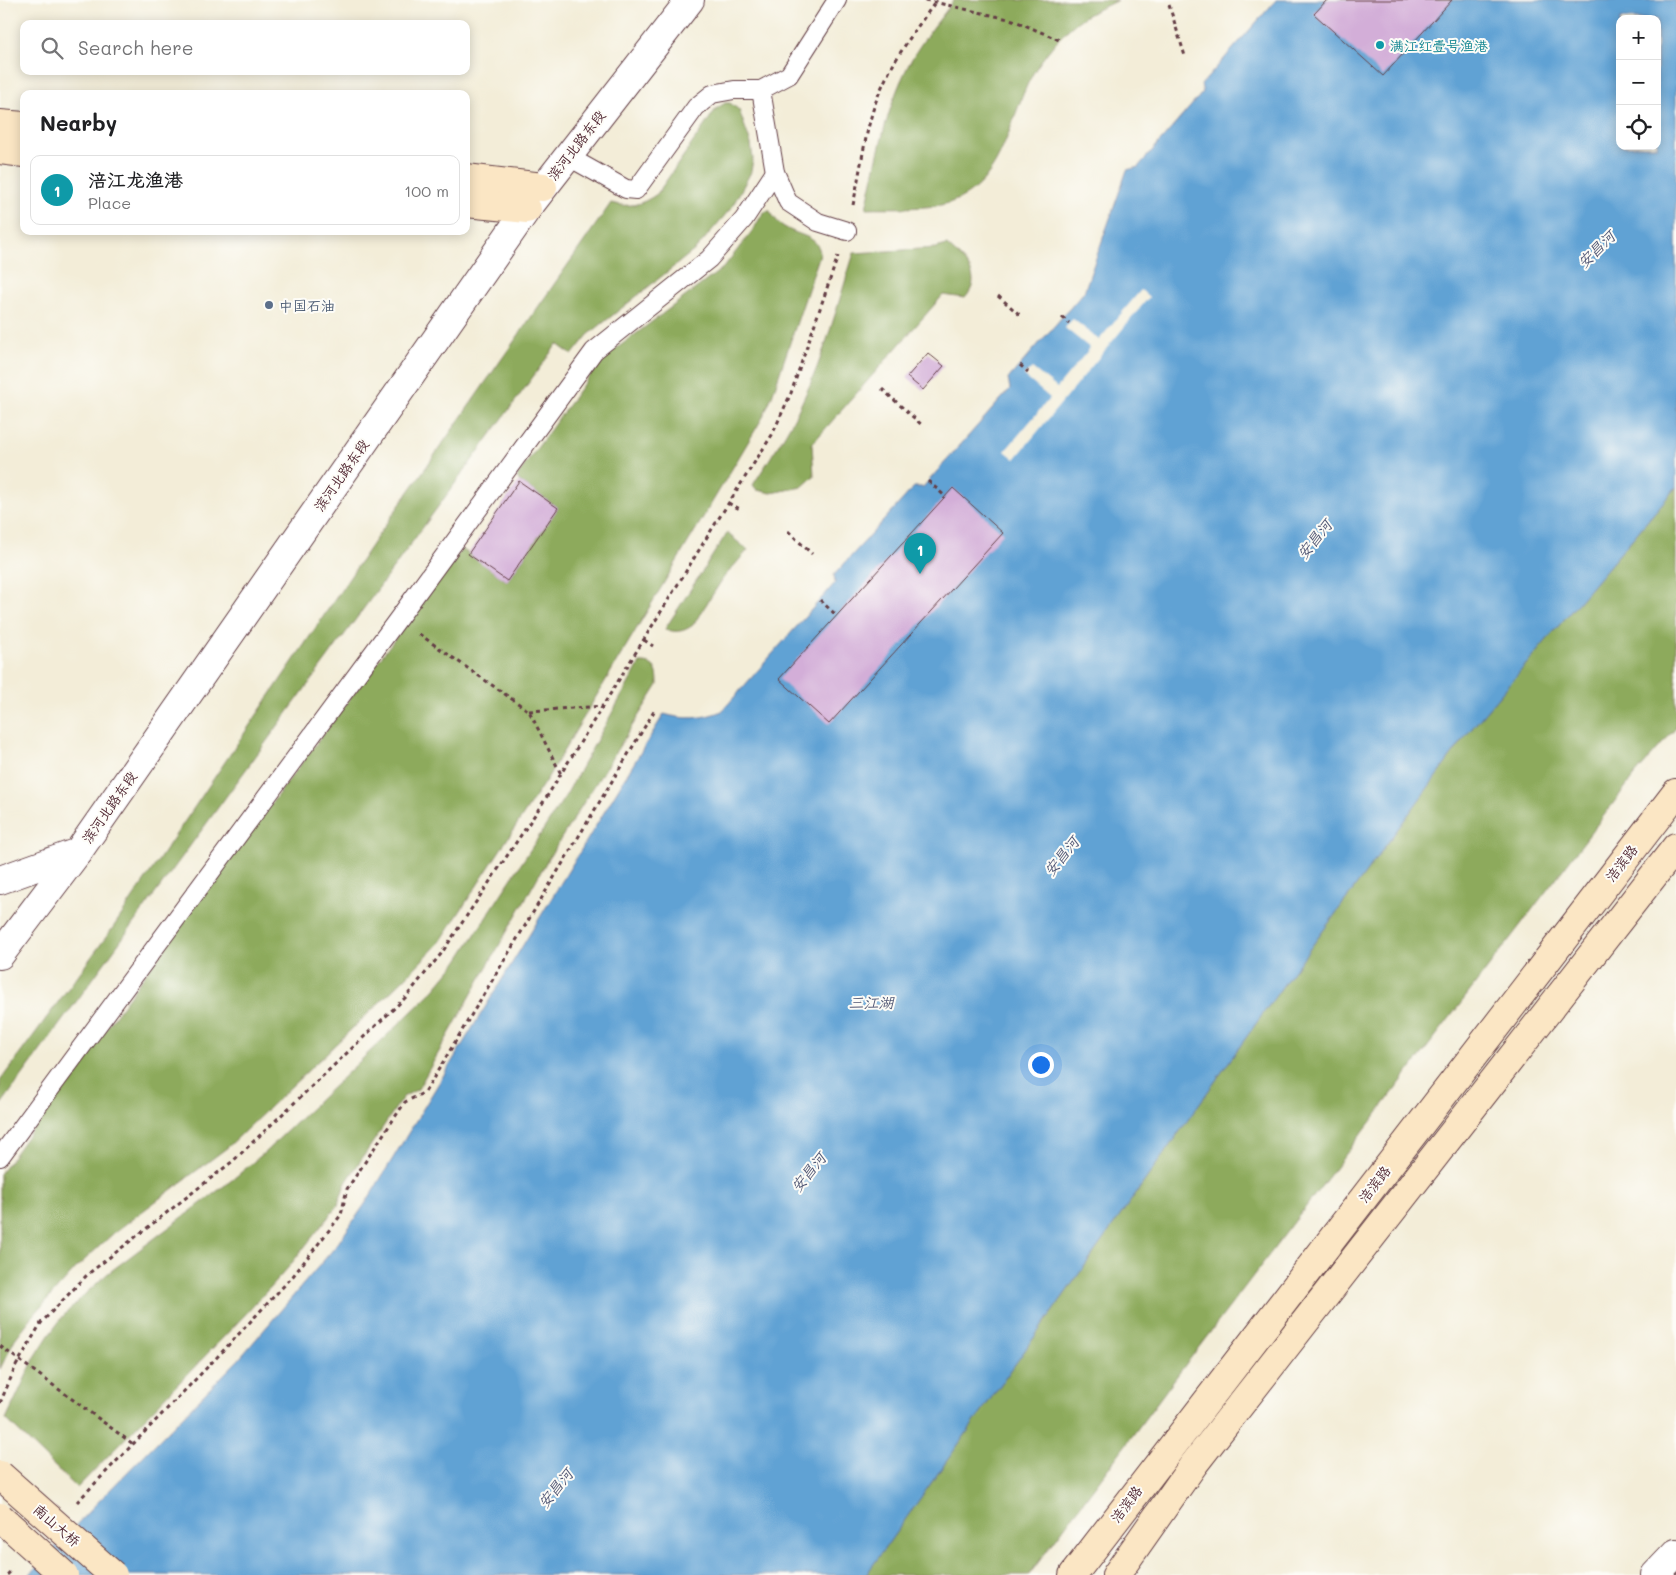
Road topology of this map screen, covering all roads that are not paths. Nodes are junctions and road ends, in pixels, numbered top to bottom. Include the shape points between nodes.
1 (690, 0) edge
2 (837, 0) edge
3 (761, 90) junction
4 (0, 124) edge
5 (20, 126) edge
6 (0, 150) edge
7 (20, 152) edge
8 (567, 156) junction
9 (775, 172) junction
10 (470, 178) edge
11 (543, 187) junction
12 (470, 202) edge
13 (527, 209) junction
14 (847, 230) road end
15 (1676, 794) edge
16 (1676, 848) edge
17 (78, 852) junction
18 (0, 880) edge
19 (0, 955) edge
20 (0, 1157) edge
21 (0, 1475) edge
22 (0, 1517) edge
23 (1676, 1553) edge
24 (64, 1575) edge
25 (114, 1575) edge
26 (1073, 1575) edge
27 (1116, 1575) edge
28 (1655, 1575) edge

1 - 8 street, 滨河北路东段
2 - 3 lane via 789,75
3 - 8 lane via 712,94 696,107 636,190 619,186
3 - 9 lane
4 - 5 main road
6 - 7 main road
8 - 11 street, 滨河北路东段
9 - 14 lane via 788,202 818,222
9 - 20 lane via 744,219 709,259 594,350
10 - 11 main road
11 - 13 street, 滨河北路东段
12 - 13 main road
13 - 17 street, 滨河北路东段
15 - 26 main road, 涪滨路
16 - 27 main road via 1194,1464
17 - 18 street
17 - 19 street, 滨河北路东段
21 - 25 main road, 南山大桥, bridge
22 - 24 main road, bridge
23 - 28 street

